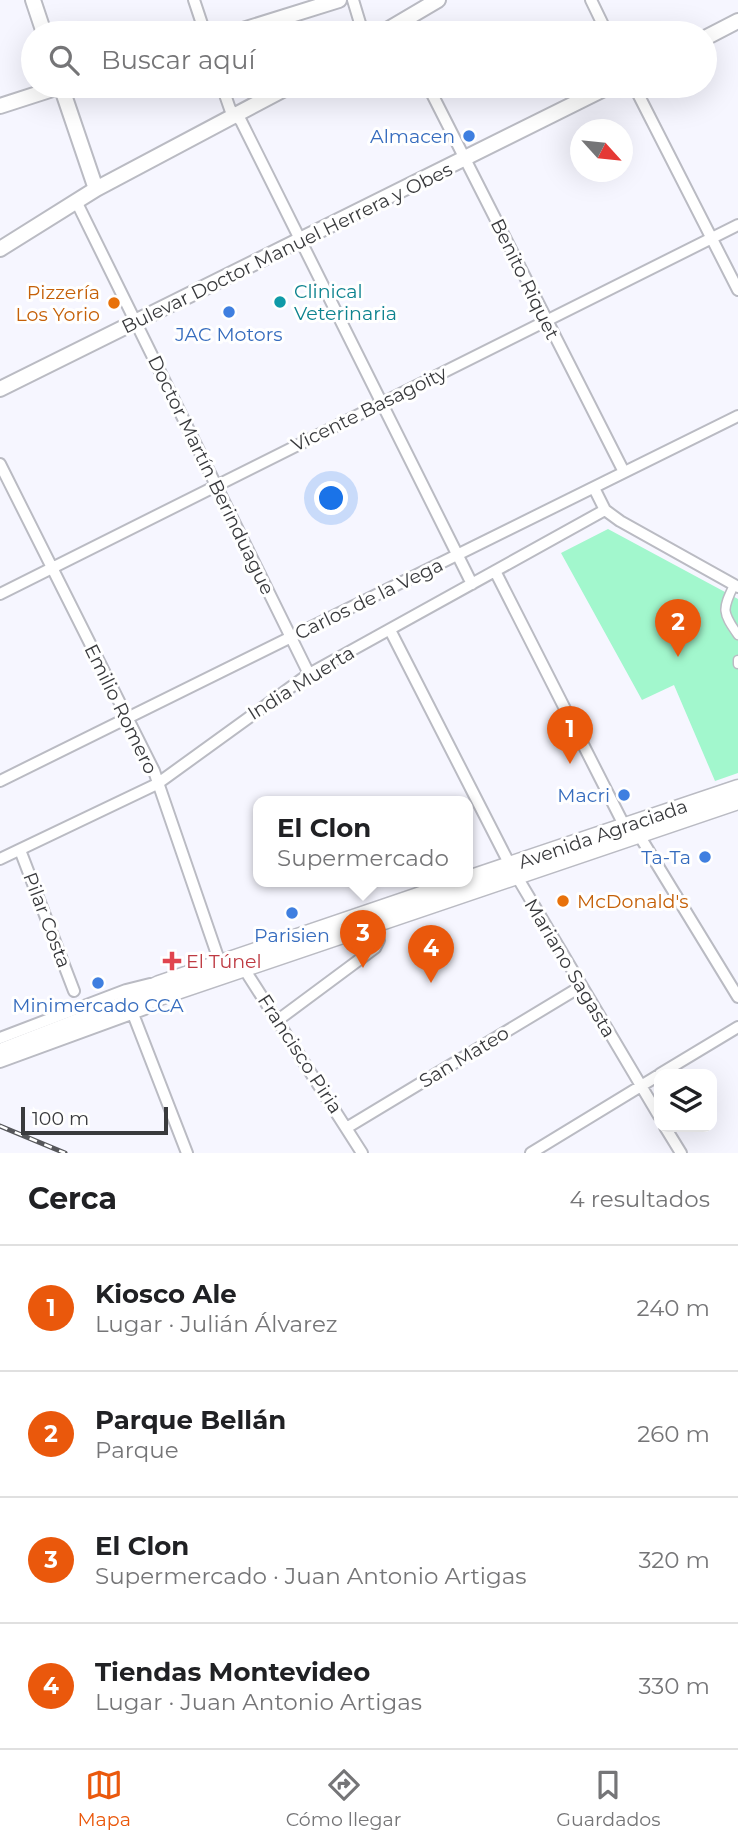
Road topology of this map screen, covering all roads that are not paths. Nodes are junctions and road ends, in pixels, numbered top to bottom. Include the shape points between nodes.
1 (33, 0) edge
2 (194, 0) edge
3 (340, 0) edge
4 (353, 0) edge
5 (438, 0) edge
6 (591, 0) edge
7 (40, 21) edge
8 (201, 21) edge
9 (272, 21) edge
10 (359, 21) edge
11 (410, 21) edge
12 (601, 21) edge
13 (738, 21) edge
14 (717, 32) edge
15 (24, 98) edge
16 (65, 98) edge
17 (226, 98) edge
18 (268, 98) edge
19 (434, 98) edge
20 (586, 98) edge
21 (640, 98) edge
22 (0, 106) edge
23 (236, 116) junction
24 (465, 160) junction
25 (96, 189) junction
26 (76, 201) junction
27 (738, 225) edge
28 (712, 239) junction
29 (300, 241) junction
30 (0, 249) edge
31 (738, 290) edge
32 (547, 322) junction
33 (137, 324) junction
34 (0, 389) edge
35 (381, 402) junction
36 (738, 416) edge
37 (0, 464) edge
38 (624, 472) junction
39 (216, 485) junction
40 (594, 488) junction
41 (605, 510) junction
42 (457, 555) junction
43 (51, 569) junction
44 (495, 571) junction
45 (472, 584) junction
46 (736, 586) edge
47 (0, 594) edge
48 (390, 630) junction
49 (738, 635) edge
50 (291, 638) junction
51 (309, 674) junction
52 (128, 719) junction
53 (0, 781) edge
54 (157, 784) junction
55 (738, 789) edge
56 (738, 801) edge
57 (632, 831) junction
58 (20, 850) junction
59 (1, 856) edge
60 (513, 871) junction
61 (473, 878) edge
62 (473, 886) edge
63 (445, 887) edge
64 (471, 887) edge
65 (375, 924) junction
66 (240, 962) junction
67 (220, 963) junction
68 (580, 987) junction
69 (164, 989) junction
70 (74, 991) dead end
71 (738, 997) edge
72 (127, 1009) junction
73 (278, 1020) junction
74 (738, 1027) edge
75 (0, 1038) edge
76 (0, 1052) edge
77 (0, 1062) edge
78 (667, 1069) edge
79 (654, 1077) edge
80 (641, 1086) junction
81 (654, 1108) edge
82 (348, 1127) junction
83 (668, 1132) edge
84 (187, 1153) edge
85 (362, 1153) edge
86 (531, 1153) edge
87 (681, 1153) edge

1 - 7 street
2 - 8 street
3 - 9 street
4 - 10 street
5 - 11 street
6 - 12 street
13 - 14 street
15 - 22 street
16 - 25 street
17 - 23 street
18 - 23 street
19 - 24 street, Benito Riquet
20 - 24 street, Bulevar Doctor Manuel Herrera y Obes
21 - 28 street
23 - 25 street
23 - 29 street
24 - 29 street, Bulevar Doctor Manuel Herrera y Obes
24 - 32 street, Benito Riquet
25 - 26 street
26 - 30 street
26 - 33 street, Doctor Martín Berinduague
27 - 28 street, Vicente Basagoity
28 - 31 street
28 - 32 street, Vicente Basagoity
29 - 33 street, Bulevar Doctor Manuel Herrera y Obes
29 - 35 street
32 - 35 street, Vicente Basagoity
32 - 38 street, Benito Riquet
33 - 34 street, Bulevar Doctor Manuel Herrera y Obes
33 - 39 street, Doctor Martín Berinduague
35 - 39 street, Vicente Basagoity
35 - 42 street
36 - 38 street, Carlos de la Vega
37 - 43 street, Emilio Romero
38 - 40 street, Carlos de la Vega
39 - 43 street, Vicente Basagoity
39 - 50 street, Doctor Martín Berinduague
40 - 41 street
40 - 42 street, Carlos de la Vega
41 - 44 street, India Muerta
41 - 46 street
42 - 45 street
42 - 50 street, Carlos de la Vega
43 - 47 street, Vicente Basagoity
43 - 52 street, Emilio Romero
44 - 45 street, India Muerta
44 - 57 street
45 - 48 street, India Muerta
46 - 49 street via 724,607
48 - 51 street, India Muerta
48 - 60 street, Mariano Sagasta
50 - 51 street, Doctor Martín Berinduague
50 - 52 street, Carlos de la Vega
51 - 54 street, India Muerta
52 - 53 street, Carlos de la Vega
52 - 54 street, Emilio Romero
54 - 58 street, India Muerta
54 - 67 street, Emilio Romero
55 - 57 main road, Avenida Agraciada
56 - 57 main road, Avenida Agraciada
57 - 60 main road, Avenida Agraciada
57 - 71 street
58 - 59 street, India Muerta
58 - 70 street, Pilar Costa
60 - 61 main road, Avenida Agraciada
60 - 62 main road, Avenida Agraciada
60 - 68 street, Mariano Sagasta
63 - 66 main road, Avenida Agraciada
64 - 65 main road, Avenida Agraciada
65 - 66 main road, Avenida Agraciada
65 - 73 street via 379,940 375,948
66 - 67 main road, Avenida Agraciada
66 - 69 main road, Avenida Agraciada
66 - 73 street, Francisco Piria
67 - 69 main road, Avenida Agraciada
68 - 80 street, Mariano Sagasta
68 - 82 street, San Mateo
69 - 72 main road, Avenida Agraciada
69 - 75 street, Avenida Agraciada via 132,987
72 - 76 main road, Avenida Agraciada
72 - 77 street, Avenida Agraciada
72 - 84 street
73 - 82 street, Francisco Piria
74 - 78 street
79 - 80 street
80 - 81 street, Mariano Sagasta
80 - 86 street
82 - 85 street, Francisco Piria
83 - 87 street

